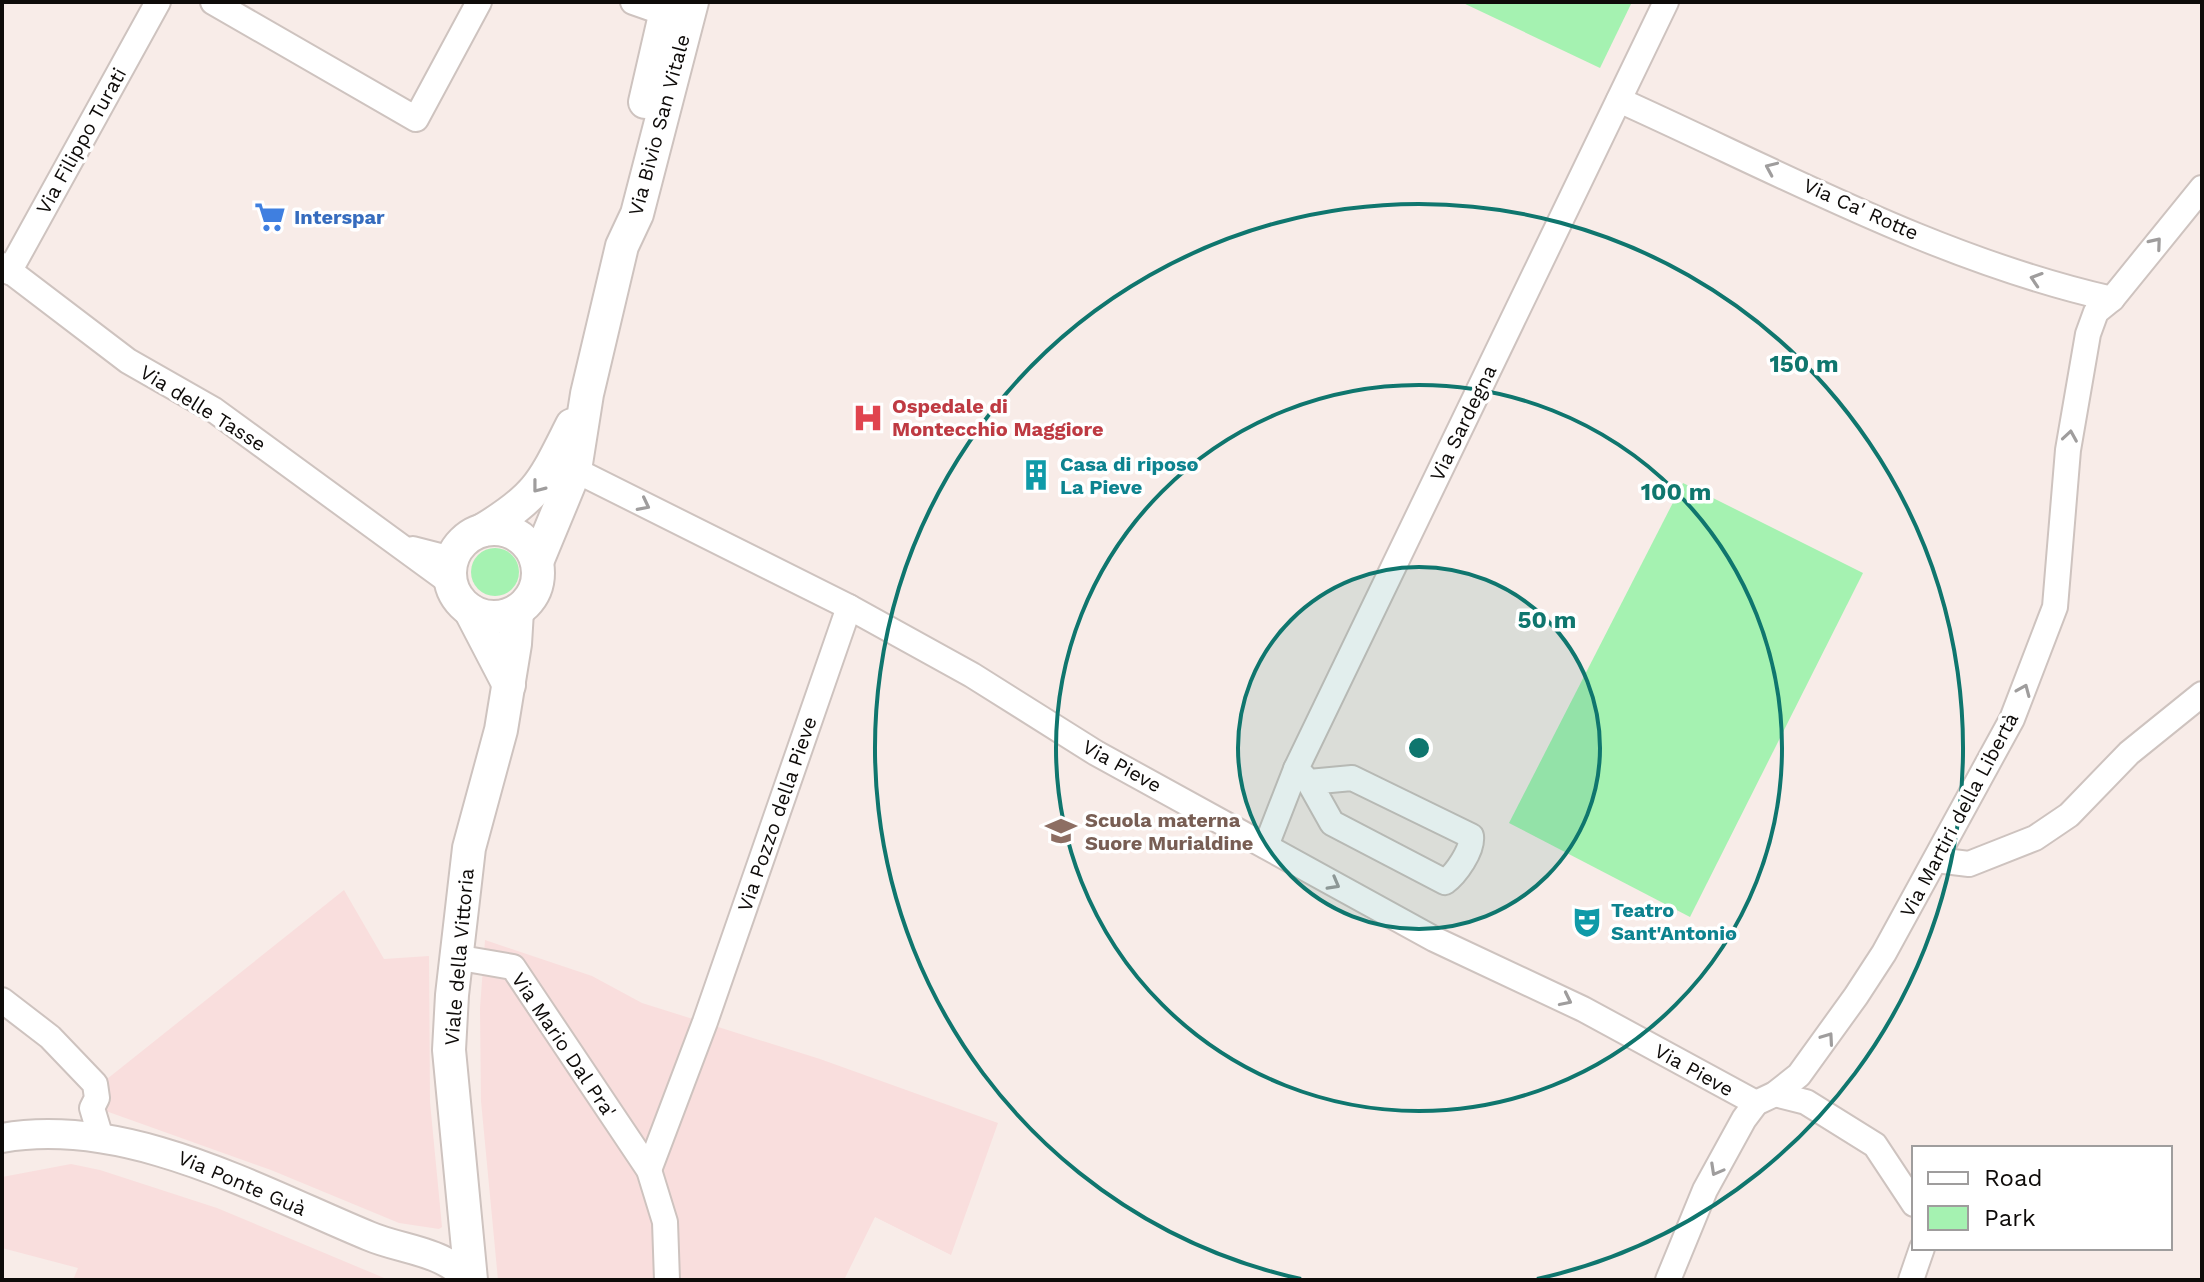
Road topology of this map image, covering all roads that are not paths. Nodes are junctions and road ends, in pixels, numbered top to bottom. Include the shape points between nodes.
1 (213, 2) edge
2 (479, 2) edge
3 (633, 2) edge
4 (1666, 2) edge
5 (676, 4) edge
6 (150, 5) edge
7 (1619, 100) junction
8 (2202, 188) edge
9 (6, 268) edge
10 (2112, 299) junction
11 (587, 394) junction
12 (575, 470) junction
13 (483, 530) junction
14 (537, 562) junction
15 (452, 571) junction
16 (849, 607) junction
17 (470, 610) junction
18 (517, 611) junction
19 (509, 685) junction
20 (2202, 694) edge
21 (1302, 776) junction
22 (1266, 846) junction
23 (1936, 860) junction
24 (455, 957) junction
25 (2, 1000) edge
26 (1766, 1099) junction
27 (2, 1138) edge
28 (101, 1138) junction
29 (649, 1170) junction
30 (1912, 1201) edge
31 (1921, 1250) edge
32 (477, 1278) edge
33 (667, 1280) edge
34 (1668, 1280) edge
35 (1911, 1280) edge

1 - 2 street via 416,119
3 - 5 street via 653,9
4 - 7 street, Via Sardegna
5 - 11 main road, Via Bivio San Vitale via 621,205 622,246
6 - 9 street, Via Filippo Turati
10 -> 7 street, Via Ca' Rotte via 1947,248
7 - 21 street, Via Sardegna
10 -> 8 street, Via Martiri della Libertà
9 - 15 street, Via delle Tasse via 128,361 214,410 373,529
23 -> 10 street, Via Martiri della Libertà via 2012,719 2055,607 2060,519 2080,377 2096,312
11 - 12 main road, Via Bivio San Vitale
11 -> 13 main road, Via Bivio San Vitale via 543,483 521,508
12 - 14 main road, Via Bivio San Vitale
12 -> 16 street, Via Pieve
13 - 14 main road via 516,535
13 - 15 main road via 464,540
14 - 18 main road, Viale della Vittoria via 535,589
15 - 17 main road
16 - 22 street, Via Pieve
16 - 29 street, Via Pozzo della Pieve
17 - 18 main road via 494,617
17 - 19 main road
18 - 19 main road, Viale della Vittoria
19 - 24 main road, Viale della Vittoria via 469,848
20 - 23 street via 2129,753 2069,815 2035,838 1969,864
21 - 21 street via 1352,778 1471,836 1472,843 1445,882 1332,823
21 - 22 street, Via Sardegna
22 -> 26 street, Via Pieve via 1434,939
26 -> 23 street, Via Martiri della Libertà via 1799,1075 1830,1035
24 - 29 street, Via Mario Dal Pra' via 513,967
24 - 32 main road, Viale della Vittoria via 449,1050
25 - 28 street via 50,1037 95,1084 92,1108
26 - 30 street, Via Pieve via 1806,1102 1875,1145
26 -> 34 street, Via Martiri della Libertà via 1705,1190
27 - 28 street, Via Ponte Guà
28 - 32 street, Via Ponte Guà via 171,1153 395,1248 446,1261 454,1270
29 - 33 street, Via Mario Dal Pra' via 665,1222
31 - 35 street

